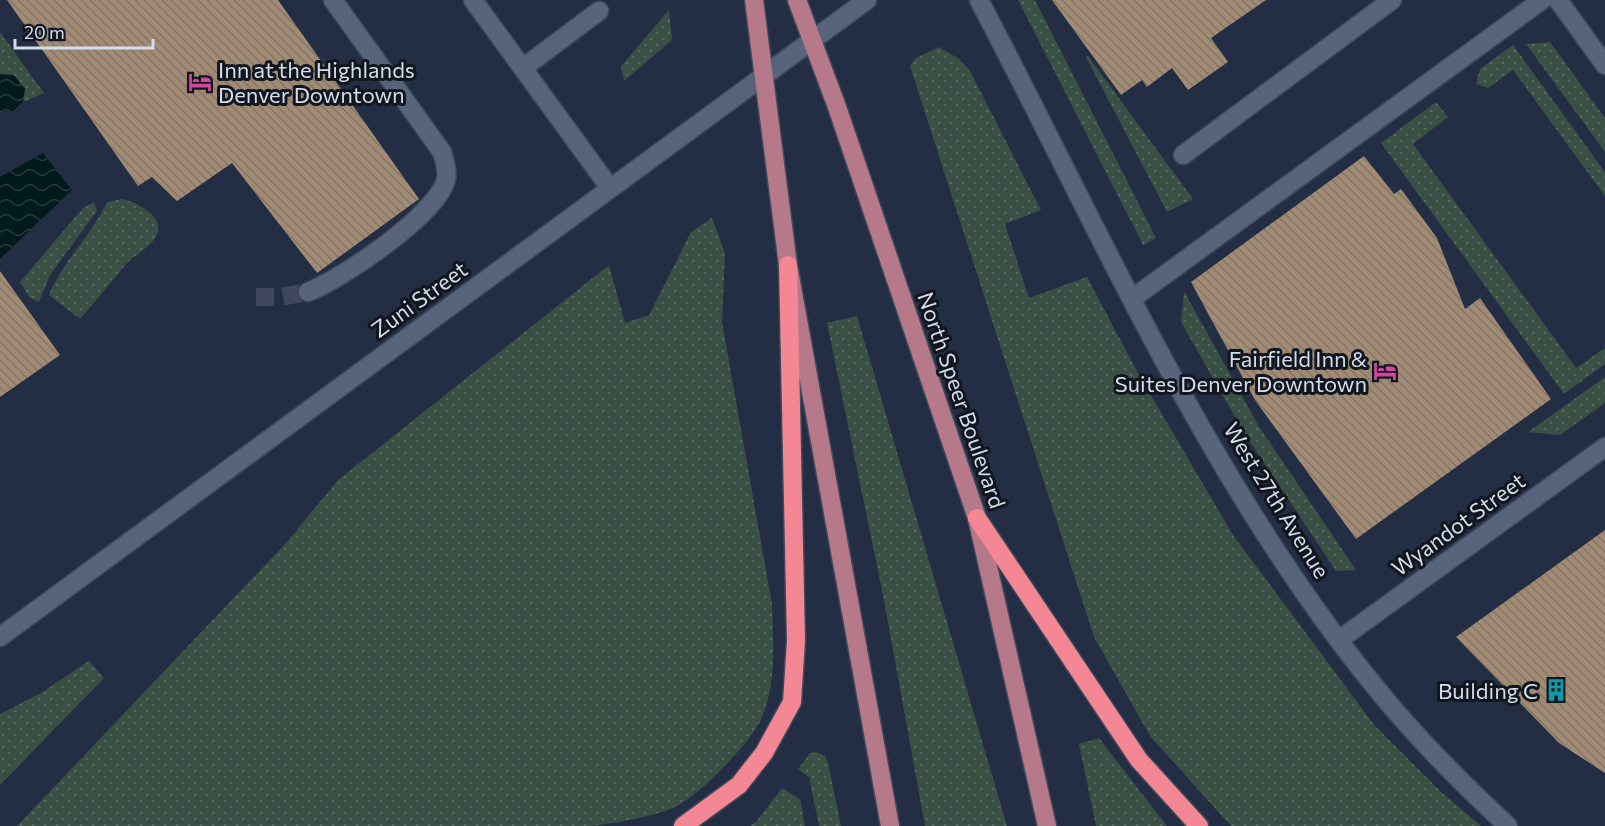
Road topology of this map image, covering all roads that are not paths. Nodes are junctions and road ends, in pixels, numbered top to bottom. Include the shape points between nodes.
1 (333, 0) edge
2 (473, 0) edge
3 (754, 0) edge
4 (797, 0) edge
5 (867, 0) edge
6 (979, 0) edge
7 (1392, 0) edge
8 (1542, 0) edge
9 (1558, 0) edge
10 (599, 11) dead end
11 (812, 40) junction
12 (1605, 65) edge
13 (523, 68) junction
14 (764, 76) junction
15 (1183, 155) dead end
16 (610, 188) junction
17 (788, 266) junction
18 (308, 291) tunnel mouth
19 (1132, 298) junction
20 (1605, 447) edge
21 (977, 518) junction
22 (0, 637) edge
23 (1339, 640) junction
24 (683, 826) edge
25 (890, 826) edge
26 (1047, 826) edge
27 (1199, 826) edge
28 (1508, 826) edge

1 - 18 street via 442,153 447,178 432,204 419,216 346,272
2 - 13 street
3 - 14 main road
4 - 11 main road, North Speer Boulevard
5 - 11 street, Zuni Street
6 - 19 street, West 27th Avenue
7 - 15 street
8 - 19 street
9 - 12 street
10 - 13 street
11 - 14 street, Zuni Street
11 - 21 main road, North Speer Boulevard
13 - 16 street
14 - 16 street, Zuni Street
14 - 17 main road
16 - 22 street, Zuni Street
17 - 24 highway via 796,641 792,702 764,753 739,785
17 - 25 main road
19 - 23 street, West 27th Avenue via 1240,492
20 - 23 street, Wyandot Street
21 - 26 main road, North Speer Boulevard
21 - 27 highway via 1139,760
23 - 28 street, West 27th Avenue via 1432,752

